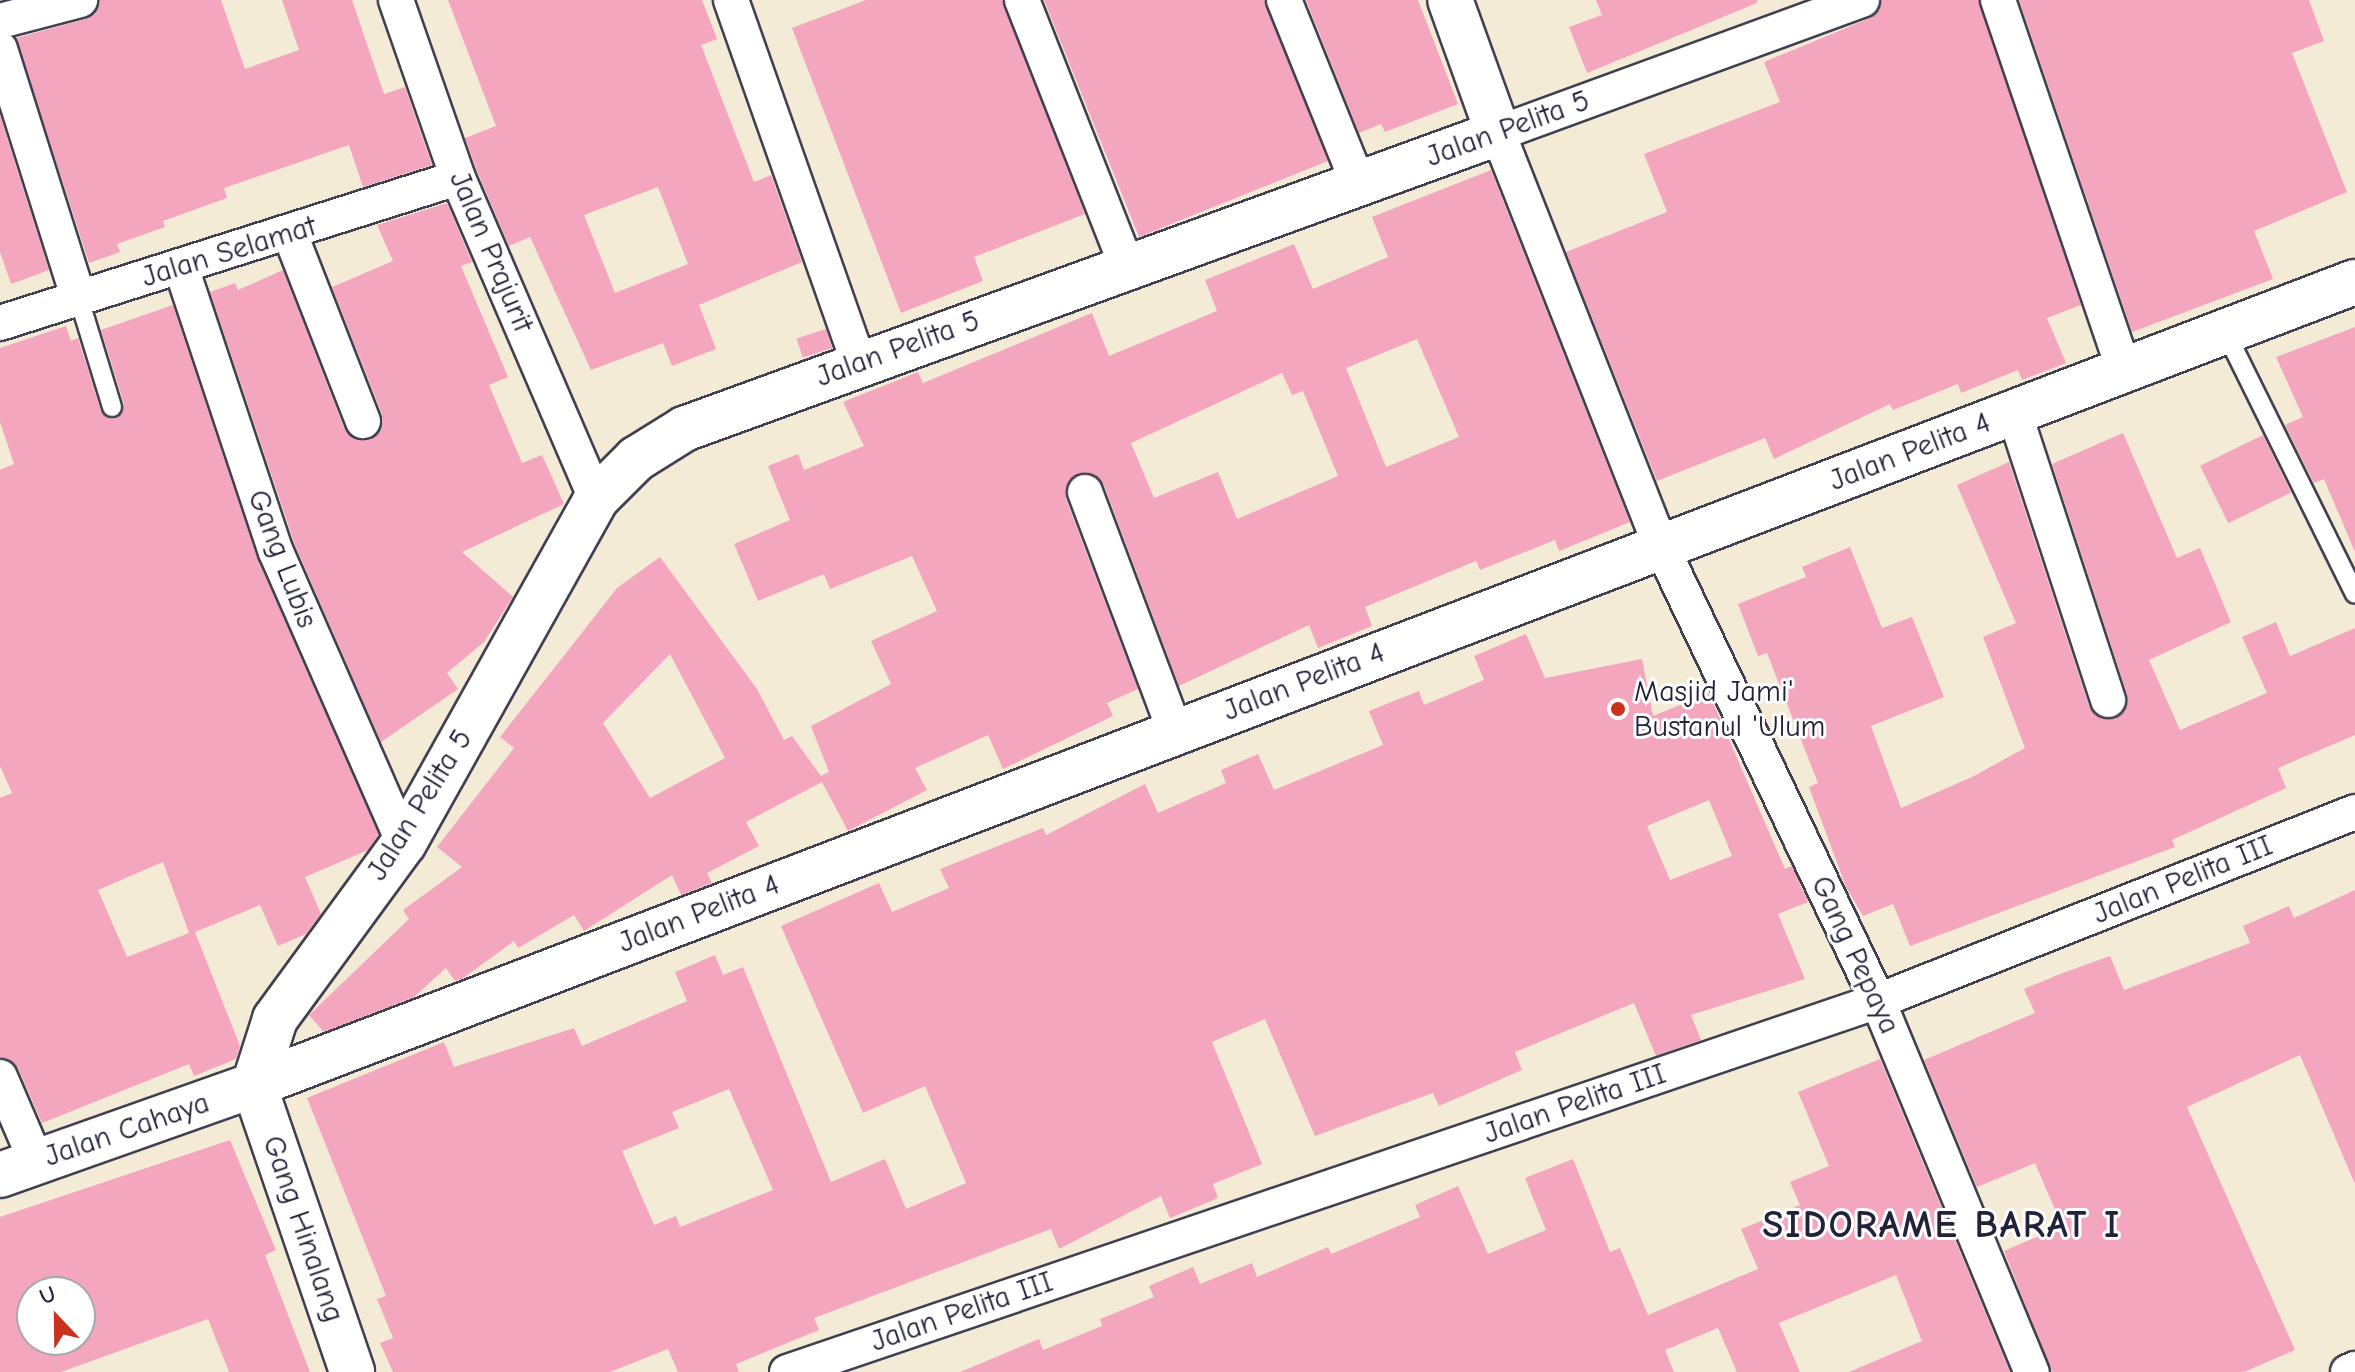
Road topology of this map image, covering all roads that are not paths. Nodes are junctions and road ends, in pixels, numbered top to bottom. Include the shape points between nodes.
1 (80, 0) edge
2 (396, 0) edge
3 (1022, 0) edge
4 (1284, 0) edge
5 (1450, 0) edge
6 (1862, 0) edge
7 (1998, 0) edge
8 (742, 3) edge
9 (0, 21) edge
10 (0, 49) edge
11 (1498, 133) junction
12 (458, 178) junction
13 (1358, 183) junction
14 (290, 234) junction
15 (1126, 264) junction
16 (181, 267) junction
17 (2355, 282) edge
18 (79, 299) junction
19 (0, 323) edge
20 (2225, 331) junction
21 (859, 364) junction
22 (2124, 370) junction
23 (112, 407) dead end
24 (2014, 412) junction
25 (363, 421) dead end
26 (1085, 492) dead end
27 (596, 499) junction
28 (1661, 546) junction
29 (2355, 594) edge
30 (2108, 700) dead end
31 (1175, 731) junction
32 (2355, 812) edge
33 (404, 843) junction
34 (1878, 1001) junction
35 (0, 1077) edge
36 (254, 1085) junction
37 (18, 1168) edge
38 (2355, 1369) edge
39 (352, 1372) edge
40 (787, 1372) edge
41 (2032, 1372) edge
42 (2348, 1372) edge

1 - 9 street
2 - 12 street, Jalan Prajurit
3 - 15 street
4 - 13 street
5 - 11 street
6 - 11 street, Jalan Pelita 5
7 - 22 street
8 - 21 street
10 - 18 street
11 - 13 street, Jalan Pelita 5
11 - 28 street, Gang Pepaya
12 - 14 street, Jalan Selamat
12 - 27 street, Jalan Prajurit
13 - 15 street, Jalan Pelita 5
14 - 16 street, Jalan Selamat
14 - 25 street
15 - 21 street, Jalan Pelita 5
16 - 18 street, Jalan Selamat
16 - 33 street, Gang Lubis via 276,552
17 - 20 street, Jalan Pelita 4
18 - 19 street, Jalan Selamat
18 - 23 lane
20 - 22 street, Jalan Pelita 4
20 - 29 lane
21 - 27 street, Jalan Pelita 5 via 662,439
22 - 24 street, Jalan Pelita 4
24 - 28 street, Jalan Pelita 4
24 - 30 street
26 - 31 street
27 - 33 street, Jalan Pelita 5
28 - 31 street, Jalan Pelita 4
28 - 34 street, Gang Pepaya
31 - 36 street, Jalan Pelita 4
32 - 34 street, Jalan Pelita III
33 - 36 street, Jalan Pelita 5 via 275,1019
34 - 40 street, Jalan Pelita III
34 - 41 street, Gang Pepaya
35 - 37 street
36 - 37 street, Jalan Cahaya
36 - 39 street, Gang Hinalang
38 - 42 street

